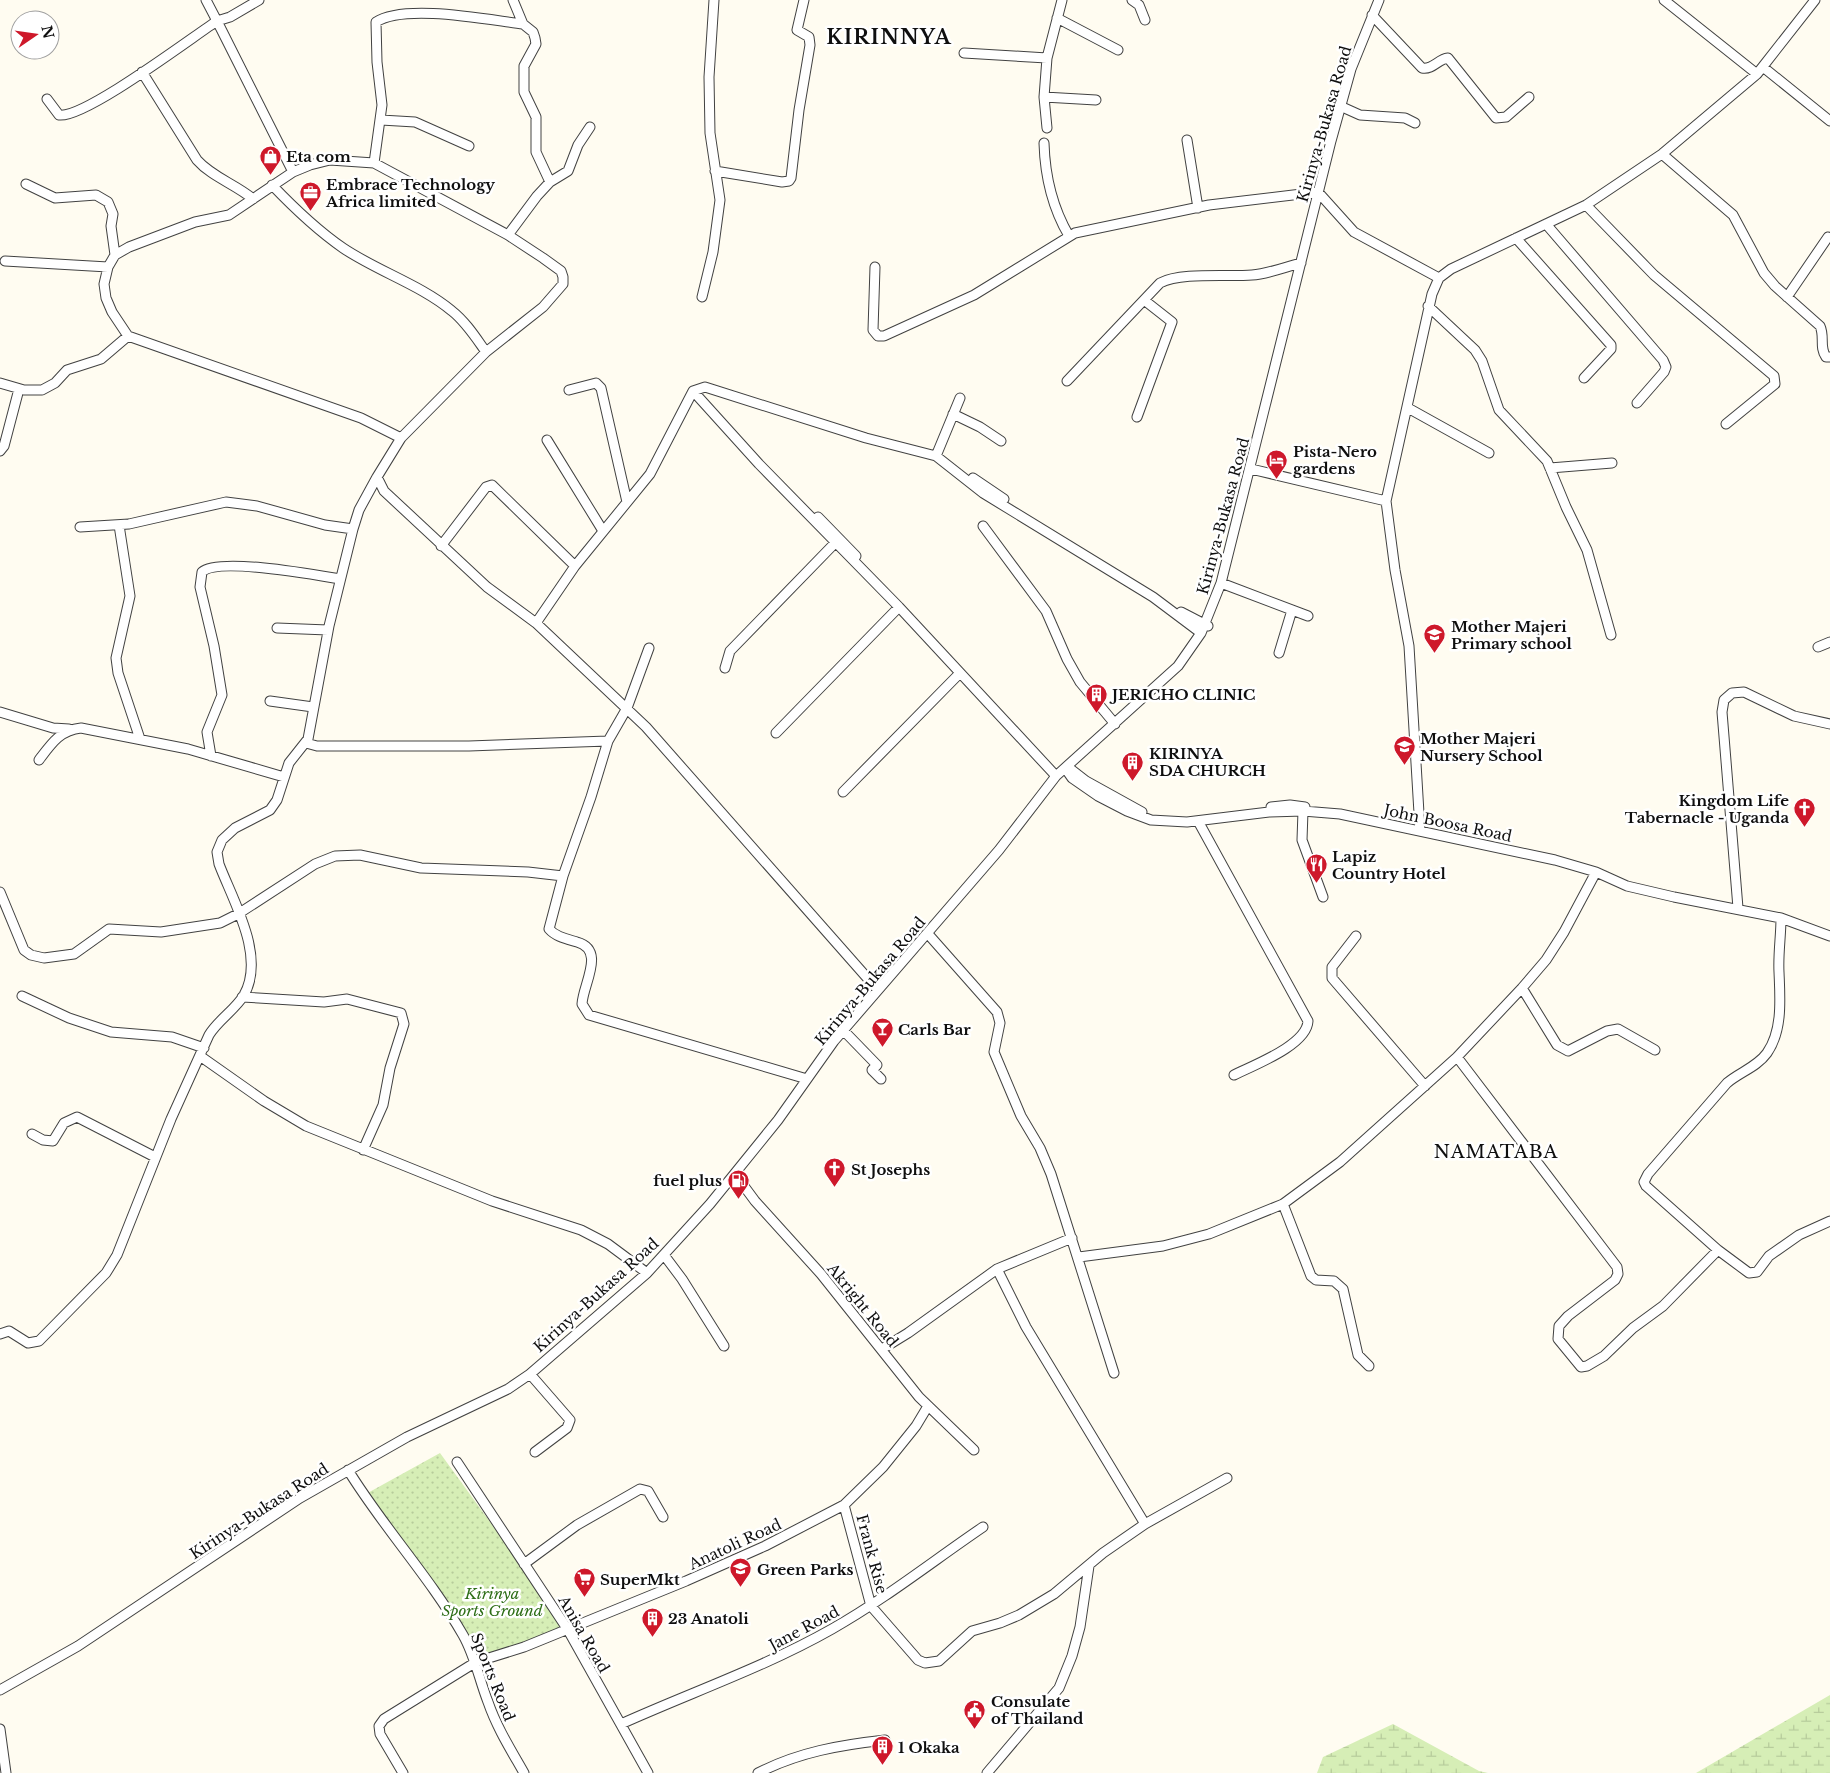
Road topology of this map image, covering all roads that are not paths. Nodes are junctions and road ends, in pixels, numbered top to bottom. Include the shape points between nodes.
1 (206, 0) edge
2 (259, 0) edge
3 (513, 0) edge
4 (714, 0) edge
5 (804, 0) edge
6 (1062, 0) edge
7 (1132, 0) edge
8 (1379, 0) edge
9 (1664, 0) edge
10 (1815, 0) edge
11 (1372, 15) junction
12 (1057, 18) junction
13 (218, 20) junction
14 (1145, 20) dead end
15 (523, 24) junction
16 (1118, 50) dead end
17 (964, 53) dead end
18 (1047, 58) junction
19 (1760, 71) junction
20 (142, 72) junction
21 (1044, 97) junction
22 (1529, 97) dead end
23 (47, 99) dead end
24 (1096, 100) dead end
25 (1340, 106) junction
26 (380, 120) junction
27 (1830, 121) edge
28 (1415, 123) dead end
29 (590, 127) dead end
30 (1047, 128) dead end
31 (1187, 140) dead end
32 (1044, 143) dead end
33 (469, 146) dead end
34 (1662, 154) junction
35 (374, 163) junction
36 (715, 171) junction
37 (293, 172) junction
38 (550, 182) junction
39 (26, 184) dead end
40 (272, 185) junction
41 (1318, 192) junction
42 (254, 199) junction
43 (1586, 205) junction
44 (1198, 208) junction
45 (1546, 224) junction
46 (508, 235) junction
47 (1069, 236) junction
48 (1828, 237) dead end
49 (1516, 238) junction
50 (116, 255) junction
51 (5, 261) dead end
52 (1301, 263) junction
53 (108, 267) junction
54 (875, 267) dead end
55 (1439, 278) junction
56 (702, 297) dead end
57 (1787, 297) junction
58 (1144, 300) junction
59 (1428, 306) junction
60 (128, 336) junction
61 (486, 352) junction
62 (1830, 357) edge
63 (1584, 378) dead end
64 (1067, 380) dead end
65 (0, 383) edge
66 (19, 389) junction
67 (569, 390) dead end
68 (693, 391) junction
69 (960, 398) dead end
70 (1637, 403) dead end
71 (1408, 408) junction
72 (953, 414) junction
73 (1137, 417) dead end
74 (1726, 424) dead end
75 (401, 438) junction
76 (547, 440) dead end
77 (1001, 441) dead end
78 (0, 451) edge
79 (1489, 453) dead end
80 (936, 456) junction
81 (945, 456) dead end
82 (1612, 463) dead end
83 (1550, 468) junction
84 (1251, 469) junction
85 (376, 477) junction
86 (1386, 501) junction
87 (627, 502) junction
88 (818, 517) dead end
89 (119, 525) junction
90 (983, 526) dead end
91 (80, 527) dead end
92 (353, 529) junction
93 (603, 531) junction
94 (835, 543) junction
95 (441, 546) junction
96 (575, 566) junction
97 (340, 579) junction
98 (1221, 583) junction
99 (899, 607) junction
100 (1292, 610) junction
101 (1308, 616) dead end
102 (536, 623) junction
103 (277, 628) dead end
104 (1204, 629) junction
105 (328, 630) junction
106 (1611, 635) dead end
107 (1830, 642) edge
108 (1818, 647) dead end
109 (649, 648) dead end
110 (1279, 653) dead end
111 (725, 668) dead end
112 (960, 673) junction
113 (270, 701) dead end
114 (313, 707) junction
115 (627, 708) junction
116 (0, 712) edge
117 (1115, 724) junction
118 (1830, 724) edge
119 (69, 729) junction
120 (776, 733) dead end
121 (140, 739) junction
122 (608, 741) junction
123 (306, 743) junction
124 (210, 756) junction
125 (39, 760) dead end
126 (1062, 771) junction
127 (284, 777) junction
128 (843, 792) dead end
129 (1303, 811) junction
130 (1198, 821) junction
131 (1420, 830) junction
132 (1476, 838) dead end
133 (1596, 872) junction
134 (563, 876) junction
135 (0, 892) edge
136 (1323, 897) dead end
137 (1738, 908) junction
138 (238, 914) junction
139 (1782, 918) junction
140 (928, 934) junction
141 (1356, 936) dead end
142 (1830, 936) edge
143 (1522, 988) junction
144 (877, 989) junction
145 (22, 996) dead end
146 (242, 997) junction
147 (843, 1030) junction
148 (1655, 1050) dead end
149 (202, 1052) junction
150 (1457, 1057) junction
151 (1234, 1075) dead end
152 (881, 1079) dead end
153 (807, 1080) junction
154 (1425, 1086) junction
155 (32, 1134) dead end
156 (363, 1150) junction
157 (156, 1157) junction
158 (735, 1174) junction
159 (1283, 1204) junction
160 (1830, 1221) edge
161 (1072, 1238) junction
162 (1718, 1250) junction
163 (664, 1255) junction
164 (1079, 1257) junction
165 (997, 1269) junction
166 (647, 1273) junction
167 (0, 1334) edge
168 (724, 1346) dead end
169 (882, 1349) junction
170 (1369, 1366) dead end
171 (1114, 1373) dead end
172 (530, 1374) junction
173 (928, 1406) junction
174 (974, 1450) dead end
175 (535, 1452) dead end
176 (457, 1462) dead end
177 (348, 1470) junction
178 (1226, 1478) dead end
179 (844, 1505) junction
180 (663, 1516) dead end
181 (1145, 1524) junction
182 (983, 1527) dead end
183 (524, 1564) junction
184 (1089, 1566) junction
185 (872, 1606) junction
186 (568, 1630) junction
187 (476, 1662) junction
188 (0, 1690) edge
189 (621, 1724) junction
190 (0, 1729) edge
191 (885, 1740) dead end
192 (6, 1773) edge
193 (403, 1773) edge
194 (524, 1773) edge
195 (648, 1773) edge
196 (758, 1773) edge
197 (987, 1773) edge

1 - 13 street
2 - 13 street via 230,17
3 - 15 street
4 - 36 street via 709,77 710,133
5 - 36 street via 797,30 809,38 810,45 791,178 782,182
6 - 12 street
7 - 14 street via 1139,5
8 - 11 street, Kirinya-Bukasa Road
9 - 19 street
10 - 19 street
11 - 22 street via 1422,68 1431,68 1448,58 1496,118 1506,117
11 - 25 street, Kirinya-Bukasa Road
12 - 16 street
12 - 18 street
13 - 20 street
13 - 37 street
15 - 26 street via 453,14 379,20 375,26 382,90
15 - 38 street via 533,32 536,44 524,66 524,92 536,117 536,152
17 - 18 street
18 - 21 street
19 - 27 street
19 - 34 street
20 - 23 street via 65,116 58,115
20 - 42 street via 204,168 240,187
21 - 24 street
21 - 30 street
25 - 28 street via 1360,115 1405,118
25 - 41 street, Kirinya-Bukasa Road
26 - 33 street via 423,124
26 - 35 street
29 - 38 street via 578,145 570,167
31 - 44 street
32 - 47 street via 1047,180 1060,222
34 - 43 street
34 - 57 street via 1734,215 1764,273
35 - 37 street via 330,160
35 - 46 street
36 - 56 street via 720,200 713,252
37 - 40 street
38 - 46 street
39 - 50 street via 55,198 96,195 108,202 113,214 111,226
40 - 42 street
40 - 61 street via 311,223 343,248 452,311
41 - 44 street
41 - 52 street, Kirinya-Bukasa Road
41 - 55 street via 1354,232
42 - 50 street via 228,215 195,222
43 - 45 street
43 - 74 street via 1654,275 1774,376 1775,384
44 - 47 street via 1083,230
45 - 49 street
45 - 70 street via 1663,360 1664,372
46 - 61 street via 561,271 563,284 531,318
47 - 54 street via 974,295 884,336 878,336 873,330
48 - 57 street
49 - 55 street
49 - 63 street via 1611,345 1611,349
50 - 53 street
51 - 53 street
52 - 58 street via 1254,275 1168,280 1160,283
52 - 84 street, Kirinya-Bukasa Road
53 - 60 street via 104,284 106,298
55 - 59 street
57 - 62 street via 1820,326 1822,351
58 - 64 street
58 - 73 street via 1172,322
59 - 71 street
59 - 83 street via 1474,350 1482,361 1499,410 1542,454
60 - 66 street via 101,359 67,370 49,388 35,391
60 - 75 street via 361,418
61 - 75 street
65 - 66 street
66 - 78 street
67 - 87 street via 596,382 601,388
68 - 80 street via 705,387 848,433
68 - 87 street via 650,474
68 - 94 street
69 - 72 street
71 - 79 street
71 - 86 street
72 - 77 street via 980,426
72 - 80 street
75 - 85 street
76 - 93 street
80 - 104 street via 983,493
81 - 104 street via 1026,514
82 - 83 street
83 - 106 street via 1587,550
84 - 86 street
84 - 98 street, Kirinya-Bukasa Road
85 - 92 street
85 - 95 street via 384,491
86 - 131 street via 1409,646
87 - 93 street
88 - 126 street
89 - 91 street
89 - 92 street via 226,502 258,506 325,525
89 - 121 street via 130,596 116,658 118,674
90 - 117 street via 1046,611 1076,677
92 - 97 street
93 - 96 street
94 - 99 street
94 - 111 street via 730,651
95 - 96 street via 486,487 492,485
95 - 102 street via 487,588
96 - 102 street
97 - 105 street
97 - 124 street via 259,566 217,566 202,572 200,587 222,695 207,732
98 - 100 street
98 - 104 street, Kirinya-Bukasa Road
99 - 112 street
99 - 120 street
100 - 101 street
100 - 110 street
102 - 115 street
103 - 105 street
104 - 117 street, Kirinya-Bukasa Road via 1178,666
105 - 114 street
107 - 108 street
109 - 115 street
112 - 126 street
112 - 128 street
113 - 114 street
114 - 123 street
115 - 122 street
115 - 144 street via 768,862
116 - 119 street via 52,728
117 - 126 street, Kirinya-Bukasa Road
118 - 137 street via 1794,716 1744,692 1732,693 1724,700 1722,712
119 - 121 street via 92,729
119 - 125 street
121 - 124 street
122 - 123 street via 469,746 318,746
122 - 134 street
123 - 127 street via 289,763
124 - 127 street
126 - 130 street, John Boosa Road via 1127,811 1152,820
126 - 132 street, John Boosa Road via 1147,814 1168,818 1193,818 1290,805 1364,815
126 - 140 street, Kirinya-Bukasa Road
127 - 138 street via 270,810 235,828 222,840 217,852
129 - 130 street, John Boosa Road
129 - 131 street, John Boosa Road via 1340,814
129 - 136 street via 1302,840
130 - 151 street via 1308,1020 1299,1039
131 - 133 street, John Boosa Road
133 - 137 street, John Boosa Road via 1627,886 1674,898
133 - 143 street via 1564,932
134 - 138 street via 421,868 348,855 326,858
134 - 153 street via 548,926 552,933 584,944 589,949 592,962 582,1004 589,1015
135 - 138 street via 24,950 30,956 44,958 74,954 109,929 161,932 214,925
137 - 139 street, John Boosa Road
138 - 146 street via 251,944 252,959 248,985
139 - 142 street, John Boosa Road
139 - 162 street via 1780,1007 1767,1053 1757,1064 1727,1083 1645,1178 1646,1186
140 - 144 street, Kirinya-Bukasa Road
140 - 161 street via 996,1012 1000,1023 994,1052 1021,1116 1051,1174
141 - 154 street via 1332,967 1332,978
143 - 148 street via 1557,1046 1568,1050 1618,1029
143 - 150 street
144 - 147 street, Kirinya-Bukasa Road
145 - 149 street via 69,1018 111,1032 172,1037
146 - 149 street via 216,1025
146 - 156 street via 324,1002 347,999 401,1013 404,1024 383,1105
147 - 152 street via 877,1065 872,1070
147 - 153 street, Kirinya-Bukasa Road
149 - 156 street via 264,1101 306,1126
149 - 157 street
150 - 154 street
150 - 162 street via 1617,1267 1618,1274 1614,1280 1568,1316 1557,1331 1558,1339 1581,1367 1604,1356 1633,1328 1663,1306
153 - 158 street, Kirinya-Bukasa Road
154 - 159 street via 1340,1162
155 - 157 street via 54,1141 64,1123 77,1117
156 - 166 street via 492,1201 581,1230 608,1244
157 - 167 street via 126,1236 106,1272 39,1341 28,1343 9,1331
158 - 163 street, Kirinya-Bukasa Road
158 - 169 street, Akright Road
159 - 164 street via 1209,1234 1164,1246
159 - 170 street via 1311,1276 1316,1280 1334,1281 1343,1289 1358,1356
160 - 162 street via 1799,1235 1769,1256 1753,1274 1748,1274
161 - 164 street
161 - 165 street
163 - 166 street, Kirinya-Bukasa Road
163 - 168 street
164 - 171 street
165 - 169 street
165 - 181 street via 1026,1327
166 - 172 street, Kirinya-Bukasa Road
169 - 173 street, Akright Road
172 - 175 street via 570,1420 567,1428
172 - 177 street, Kirinya-Bukasa Road via 496,1396 408,1437
173 - 174 street, Akright Road
173 - 179 street, Anatoli Road via 883,1468
176 - 183 street, Anisa Road
177 - 187 street, Sports Road via 438,1596 464,1636
177 - 188 street, Kirinya-Bukasa Road via 300,1498 78,1646
178 - 181 street
179 - 185 street, Frank Rise
179 - 186 street, Anatoli Road via 720,1567
180 - 183 street via 648,1491 640,1489 577,1525
181 - 184 street
182 - 185 street, Jane Road
183 - 186 street, Anisa Road
184 - 185 street, Frank Rise via 1054,1594 1020,1615 972,1631 939,1661 932,1663 918,1660
184 - 197 street via 1080,1627 1059,1688
185 - 189 street, Jane Road via 770,1662
186 - 187 street, Anatoli Road
186 - 189 street, Anisa Road
187 - 193 street, Anatoli Road via 384,1718 379,1726 380,1734
187 - 194 street, Sports Road via 494,1718
189 - 195 street, Anisa Road
190 - 192 street
191 - 196 street via 819,1749

